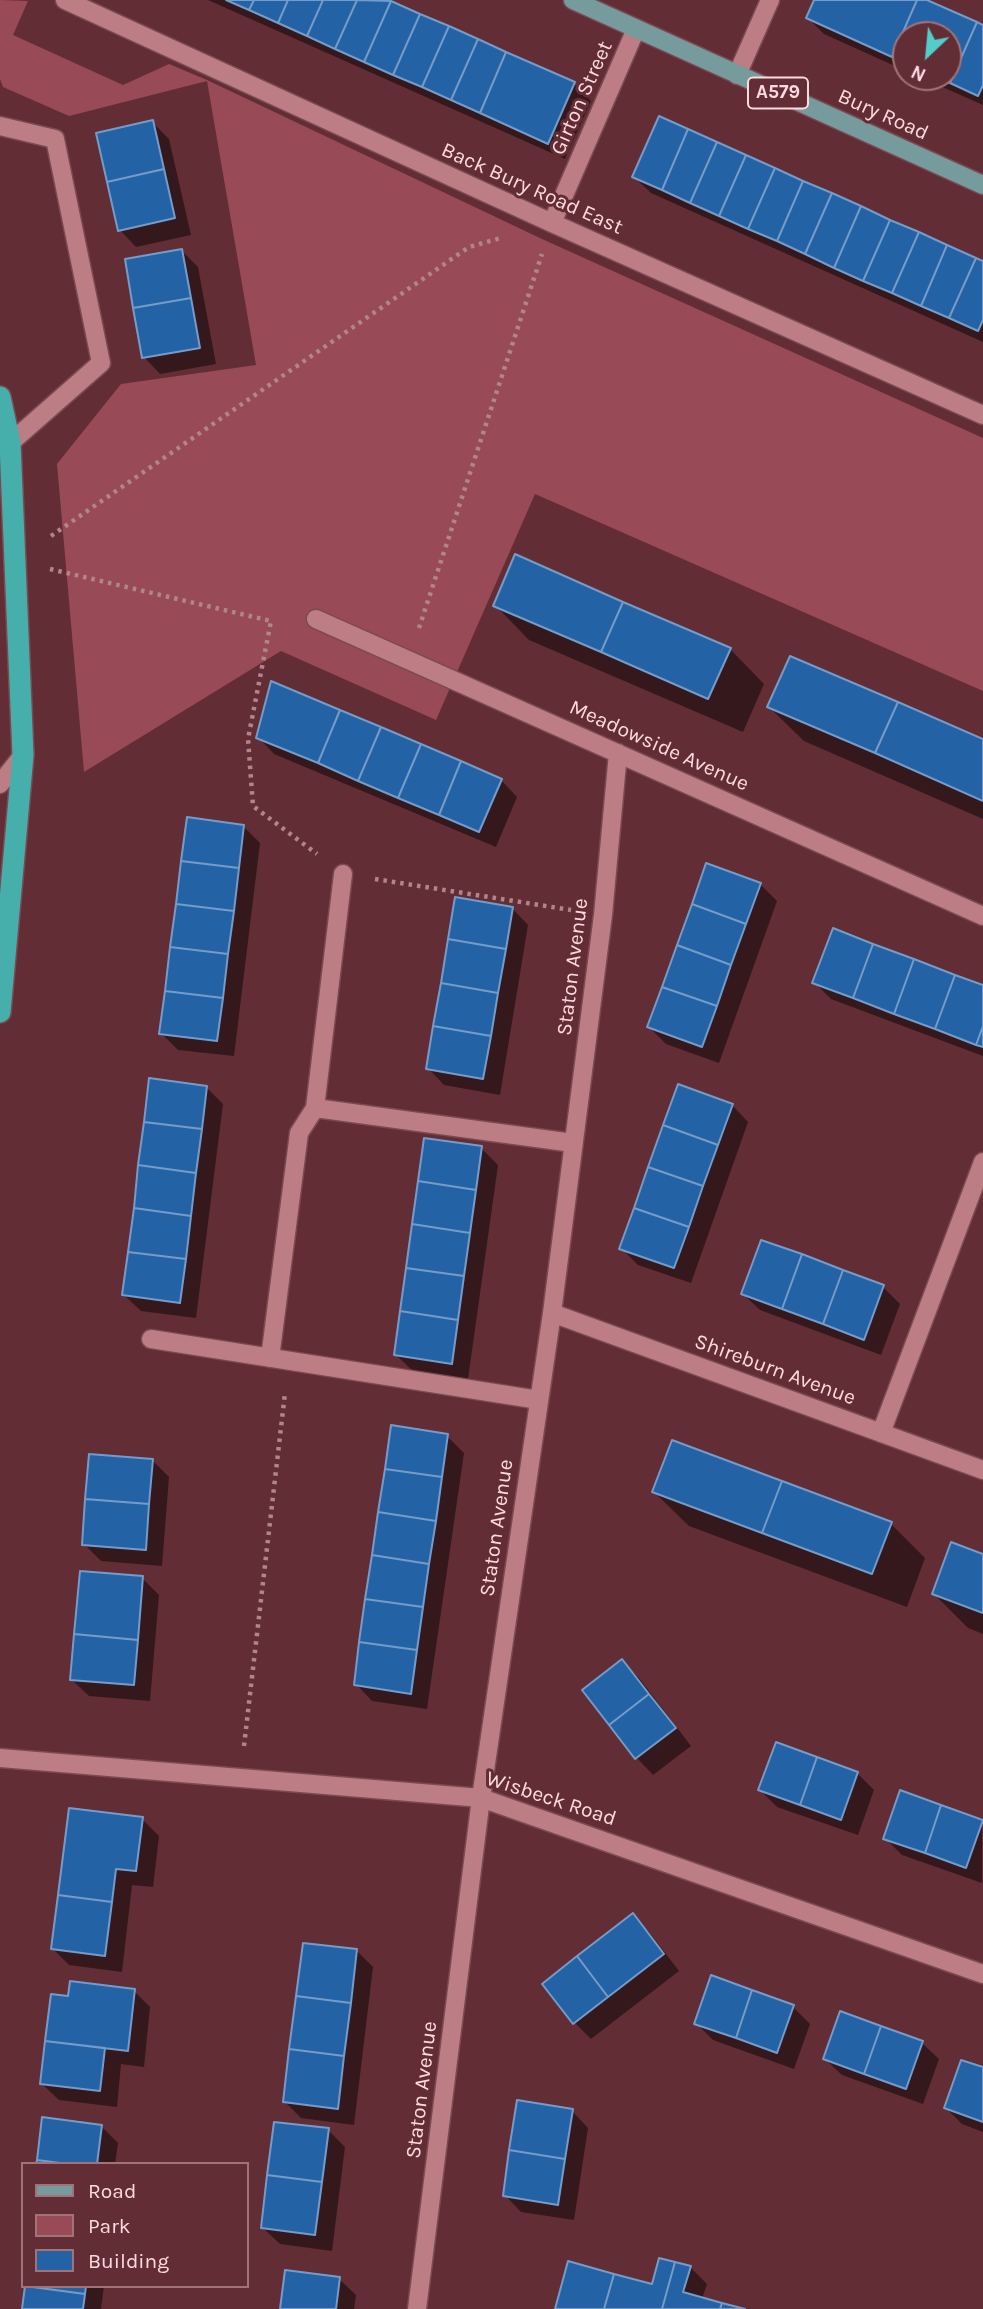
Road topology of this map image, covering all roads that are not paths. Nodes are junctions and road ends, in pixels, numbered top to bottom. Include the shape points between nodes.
1 (65, 0) edge
2 (573, 0) edge
3 (770, 0) edge
4 (636, 29) junction
5 (737, 75) junction
6 (0, 126) edge
7 (983, 185) edge
8 (552, 223) junction
9 (0, 397) edge
10 (983, 415) edge
11 (10, 443) junction
12 (316, 619) dead end
13 (618, 753) junction
14 (23, 755) junction
15 (0, 784) edge
16 (343, 874) road end
17 (983, 916) edge
18 (0, 1012) edge
19 (315, 1108) junction
20 (573, 1143) junction
21 (983, 1162) edge
22 (552, 1313) junction
23 (151, 1339) dead end
24 (270, 1358) junction
25 (539, 1401) junction
26 (881, 1433) junction
27 (983, 1470) edge
28 (0, 1758) edge
29 (481, 1798) junction
30 (983, 1974) edge
31 (417, 2309) edge

1 - 8 street, Back Bury Road East
2 - 4 main road, Bury Road / A579
3 - 5 street
4 - 5 main road, Bury Road / A579
4 - 8 street, Girton Street
5 - 7 main road, Bury Road / A579
6 - 11 street via 55,139 101,363
8 - 10 street, Back Bury Road East
9 - 11 highway
11 - 14 highway
12 - 13 street, Meadowside Avenue
13 - 17 street, Meadowside Avenue
13 - 20 street, Staton Avenue via 603,915
14 - 15 street
14 - 18 highway
16 - 19 street
19 - 20 street
19 - 24 street via 299,1133
20 - 22 street, Staton Avenue
21 - 26 street
22 - 25 street, Staton Avenue
22 - 26 street, Shireburn Avenue
23 - 24 street
24 - 25 street
25 - 29 street, Staton Avenue
26 - 27 street, Shireburn Avenue
28 - 29 street, Wisbeck Road
29 - 30 street, Wisbeck Road
29 - 31 street, Staton Avenue

